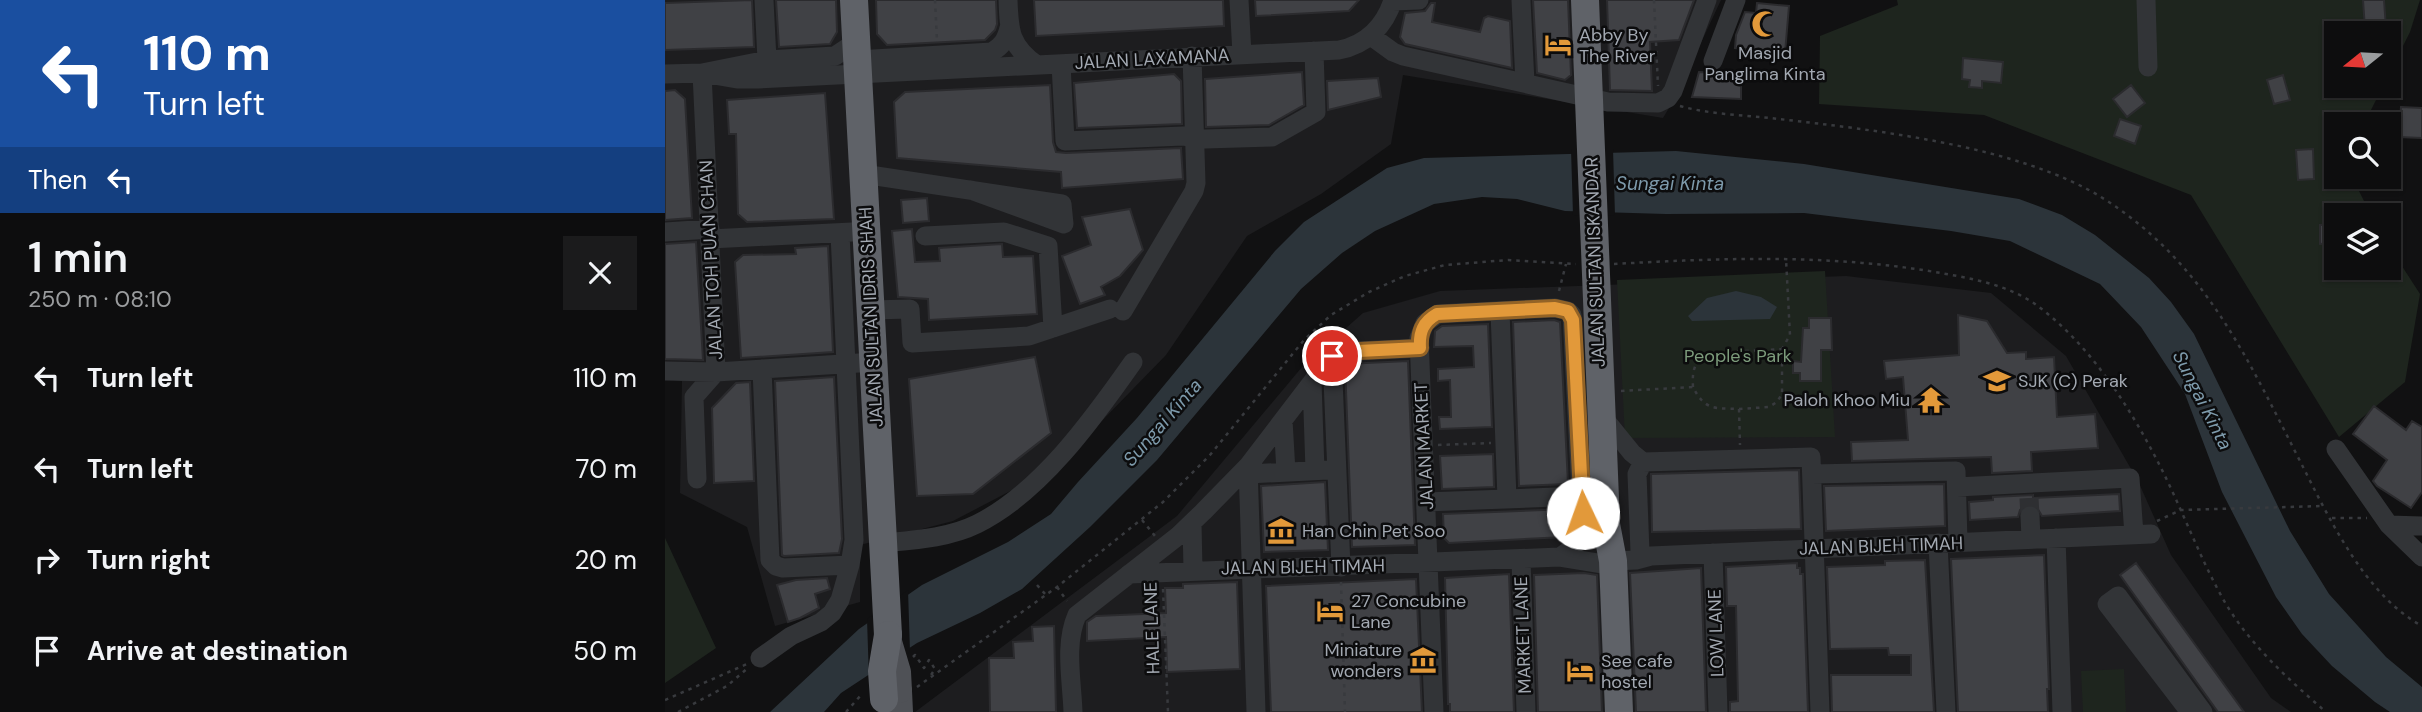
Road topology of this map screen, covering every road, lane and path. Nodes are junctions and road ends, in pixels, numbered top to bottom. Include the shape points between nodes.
1 (764, 0) edge
2 (854, 0) edge
3 (935, 0) edge
4 (1008, 0) edge
5 (1239, 0) edge
6 (1419, 0) edge
7 (1521, 0) edge
8 (1585, 0) edge
9 (1654, 0) edge
10 (1707, 0) edge
11 (1736, 0) edge
12 (2146, 0) edge
13 (1393, 1) edge
14 (1009, 28) junction
15 (1371, 36) junction
16 (1314, 51) junction
17 (1242, 54) junction
18 (938, 55) junction
19 (1192, 56) junction
20 (857, 58) junction
21 (767, 60) junction
22 (1713, 61) dead end
23 (1061, 64) junction
24 (1037, 65) junction
25 (2148, 67) dead end
26 (702, 73) junction
27 (665, 75) edge
28 (1525, 83) junction
29 (1661, 102) junction
30 (1588, 103) junction
31 (1195, 138) junction
32 (863, 174) junction
33 (971, 190) dead end
34 (665, 232) edge
35 (853, 232) junction
36 (710, 234) junction
37 (925, 236) dead end
38 (1786, 259) junction
39 (1595, 263) junction
40 (1566, 264) junction
41 (871, 310) junction
42 (1562, 310) junction
43 (1500, 311) junction
44 (1053, 328) junction
45 (1420, 348) junction
46 (1782, 349) junction
47 (1332, 356) junction
48 (1133, 362) dead end
49 (874, 363) junction
50 (847, 364) junction
51 (762, 369) junction
52 (665, 371) edge
53 (716, 372) junction
54 (1312, 382) junction
55 (1693, 387) junction
56 (1601, 404) junction
57 (1739, 409) junction
58 (1283, 420) junction
59 (1505, 442) junction
60 (1424, 446) junction
61 (2336, 449) dead end
62 (1740, 459) junction
63 (1643, 462) junction
64 (1336, 469) junction
65 (1248, 470) junction
66 (1315, 470) junction
67 (1286, 472) junction
68 (1812, 474) junction
69 (697, 479) dead end
70 (1957, 487) junction
71 (1582, 496) junction
72 (1507, 499) junction
73 (2029, 500) junction
74 (1426, 502) junction
75 (2323, 506) junction
76 (2181, 510) junction
77 (2330, 518) junction
78 (1142, 520) junction
79 (2387, 522) junction
80 (1192, 523) junction
81 (1606, 524) junction
82 (2422, 526) edge
83 (2140, 530) junction
84 (2056, 538) junction
85 (854, 540) junction
86 (2031, 540) junction
87 (1958, 542) junction
88 (883, 543) junction
89 (1938, 543) junction
90 (1161, 546) junction
91 (1814, 549) junction
92 (1713, 553) junction
93 (1646, 554) junction
94 (2422, 557) edge
95 (1560, 558) junction
96 (1521, 559) junction
97 (1429, 563) junction
98 (1608, 563) junction
99 (850, 565) junction
100 (1341, 567) junction
101 (1253, 568) junction
102 (1193, 570) junction
103 (1162, 572) junction
104 (1129, 573) junction
105 (1037, 584) dead end
106 (1057, 587) junction
107 (1046, 595) junction
108 (1068, 602) dead end
109 (2422, 626) edge
110 (760, 659) junction
111 (665, 701) edge
112 (896, 701) edge
113 (678, 712) edge
114 (1073, 712) edge
115 (1168, 712) edge
116 (1256, 712) edge
117 (1345, 712) edge
118 (1434, 712) edge
119 (1526, 712) edge
120 (1609, 712) edge
121 (1619, 712) edge
122 (1718, 712) edge
123 (1820, 712) edge
124 (1945, 712) edge
125 (2062, 712) edge
126 (2193, 712) edge
127 (2203, 712) edge
128 (2326, 712) edge

1 - 21 street
2 - 20 highway, JALAN SULTAN IDRIS SHAH
3 - 18 path
4 - 14 street
5 - 17 street
6 - 13 street
7 - 28 street
8 - 30 highway, JALAN SULTAN ISKANDAR
9 - 29 path
10 - 29 street via 1673,91
11 - 22 street
12 - 25 street
13 - 15 street
14 - 18 street via 1006,40 992,52
14 - 24 street via 1019,49
15 - 16 street, JALAN LAXAMANA via 1349,48
15 - 28 street via 1403,56
16 - 17 street, JALAN LAXAMANA
16 - 31 street via 1316,112 1272,137
17 - 19 street, JALAN LAXAMANA
18 - 20 street
19 - 23 street, JALAN LAXAMANA
19 - 31 street
20 - 21 street, JALAN LAXAMANA
20 - 24 street, JALAN LAXAMANA
20 - 26 street, JALAN LAXAMANA via 737,79
20 - 32 highway, JALAN SULTAN IDRIS SHAH
21 - 26 street, JALAN LAXAMANA
23 - 24 street, JALAN LAXAMANA
23 - 31 street via 1065,141
26 - 27 street, JALAN LAXAMANA
26 - 36 street, JALAN TOH PUAN CHAN
28 - 30 street
29 - 30 street
29 - 75 path via 1966,148 2045,172 2098,195 2169,250 2199,284 2228,326
30 - 39 highway, JALAN SULTAN ISKANDAR
31 - 44 street via 1194,191 1116,310
32 - 33 street
32 - 35 highway, JALAN SULTAN IDRIS SHAH
34 - 36 street
35 - 36 street
35 - 41 highway, JALAN SULTAN IDRIS SHAH
35 - 50 street
36 - 53 street, JALAN TOH PUAN CHAN
37 - 44 street via 1004,232 1048,246
38 - 39 path
38 - 46 path via 1790,335
38 - 76 path via 1915,269 1985,281 2033,303 2090,358 2138,423
39 - 40 path
39 - 56 highway, JALAN SULTAN ISKANDAR
40 - 42 path
40 - 78 path via 1509,260 1445,265 1405,276 1331,315 1304,340 1210,455
41 - 44 street via 910,309 912,343 1029,337
41 - 49 highway, JALAN SULTAN IDRIS SHAH
42 - 43 street
42 - 71 street via 1573,320
43 - 45 street via 1437,314 1425,323
43 - 59 street
45 - 47 street
45 - 60 street, JALAN MARKET
46 - 55 path via 1703,356 1694,366
46 - 57 path via 1782,394 1777,402
47 - 54 street
47 - 64 street
48 - 88 street via 1033,486 978,524 936,537
49 - 50 street, JALAN TOH PUAN CHAN
49 - 88 highway, JALAN SULTAN IDRIS SHAH
50 - 51 street, JALAN TOH PUAN CHAN
50 - 85 street
51 - 53 street, JALAN TOH PUAN CHAN
51 - 99 street via 771,560 776,566
52 - 53 street
53 - 69 street via 694,397
54 - 58 street
54 - 66 street
55 - 56 path
55 - 57 path via 1707,407
56 - 63 street via 1632,453
56 - 81 highway, JALAN SULTAN ISKANDAR
57 - 62 path
58 - 65 street
58 - 67 street
59 - 60 path
59 - 72 street
60 - 74 street, JALAN MARKET
61 - 79 street
62 - 63 street
62 - 68 street via 1811,457
63 - 93 street via 1637,474
64 - 66 street
64 - 100 street
65 - 67 street
65 - 80 street
65 - 101 street
66 - 67 street
68 - 70 street via 1956,471
68 - 91 street
70 - 73 street
70 - 87 street
71 - 72 street
71 - 95 street via 1581,539
72 - 74 street
73 - 83 street via 2130,478
73 - 86 street
74 - 97 street, JALAN MARKET
75 - 76 path
75 - 77 path
76 - 83 path
76 - 128 path via 2224,601 2254,642
77 - 79 path
77 - 109 path via 2368,576
78 - 90 path
78 - 106 path
79 - 82 street
79 - 94 street
80 - 90 street
80 - 102 street
81 - 93 street via 1624,546
81 - 98 highway, JALAN SULTAN ISKANDAR
83 - 84 street, JALAN BIJEH TIMAH
84 - 86 street, JALAN BIJEH TIMAH
84 - 125 street
85 - 88 street
85 - 99 street
86 - 87 street, JALAN BIJEH TIMAH
87 - 89 street, JALAN BIJEH TIMAH
88 - 112 highway, JALAN SULTAN IDRIS SHAH, bridge via 888,635 882,671
89 - 91 street, JALAN BIJEH TIMAH
89 - 124 street
90 - 104 street
91 - 92 street, JALAN BIJEH TIMAH
91 - 123 street
92 - 93 street, JALAN BIJEH TIMAH
92 - 122 street, LOW LANE
93 - 98 street, JALAN BIJEH TIMAH via 1636,561
95 - 96 street, JALAN BIJEH TIMAH
95 - 98 street, JALAN BIJEH TIMAH
96 - 97 street, JALAN BIJEH TIMAH
96 - 119 street, MARKET LANE
97 - 100 street, JALAN BIJEH TIMAH
97 - 118 street, JALAN MARKET
98 - 120 highway, JALAN SULTAN ISKANDAR
98 - 121 highway, JALAN SULTAN ISKANDAR
99 - 110 street via 841,600 832,613
100 - 101 street, JALAN BIJEH TIMAH
100 - 117 path
101 - 102 street, JALAN BIJEH TIMAH
101 - 116 street
102 - 103 street, JALAN BIJEH TIMAH
103 - 104 street, JALAN BIJEH TIMAH
103 - 115 path, HALE LANE
104 - 114 street via 1077,615 1071,627 1064,655
105 - 107 path
106 - 107 path
106 - 108 path
107 - 112 path
110 - 111 path
110 - 113 path via 727,686
126 - 127 street via 2107,604 2117,596

